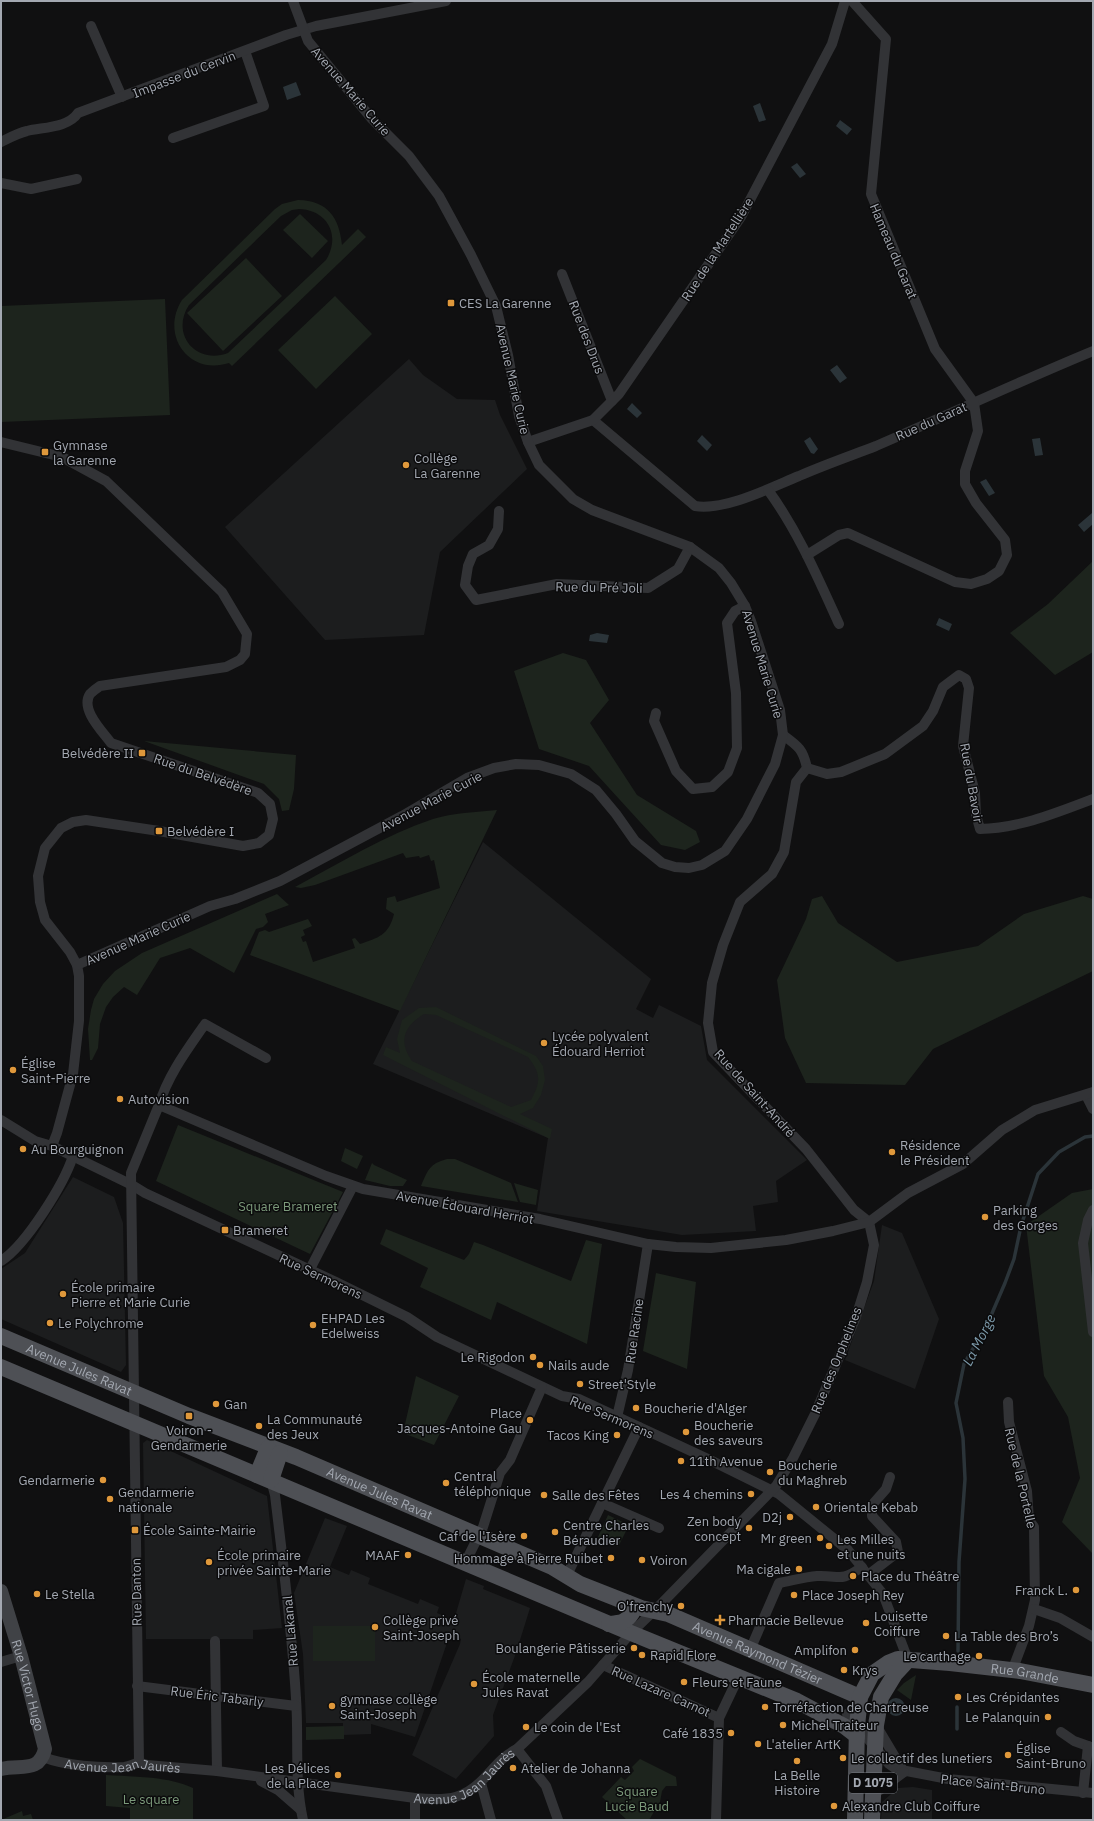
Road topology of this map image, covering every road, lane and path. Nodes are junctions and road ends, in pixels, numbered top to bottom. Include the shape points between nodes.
1 (293, 1) edge
2 (446, 1) edge
3 (845, 1) edge
4 (852, 1) edge
5 (91, 26) dead end
6 (303, 30) junction
7 (245, 51) junction
8 (122, 97) junction
9 (173, 138) dead end
10 (1, 142) edge
11 (76, 179) dead end
12 (1, 183) edge
13 (562, 274) dead end
14 (1093, 351) edge
15 (612, 401) junction
16 (974, 403) junction
17 (593, 420) junction
18 (1, 442) edge
19 (528, 442) junction
20 (768, 490) junction
21 (499, 511) dead end
22 (690, 547) junction
23 (807, 555) junction
24 (745, 606) junction
25 (839, 624) dead end
26 (656, 713) dead end
27 (783, 736) junction
28 (807, 768) junction
29 (1093, 799) edge
30 (77, 966) junction
31 (266, 1058) dead end
32 (1089, 1093) edge
33 (159, 1106) junction
34 (1093, 1109) edge
35 (1, 1120) edge
36 (52, 1146) junction
37 (73, 1156) junction
38 (132, 1185) junction
39 (353, 1186) junction
40 (1093, 1210) edge
41 (869, 1222) junction
42 (648, 1244) junction
43 (1, 1261) edge
44 (310, 1271) junction
45 (1093, 1332) edge
46 (1, 1336) edge
47 (1, 1366) edge
48 (542, 1387) junction
49 (134, 1393) junction
50 (1008, 1402) dead end
51 (617, 1417) junction
52 (135, 1422) junction
53 (639, 1427) junction
54 (274, 1450) junction
55 (890, 1477) dead end
56 (264, 1478) junction
57 (773, 1490) junction
58 (602, 1503) junction
59 (659, 1528) dead end
60 (478, 1536) junction
61 (466, 1563) junction
62 (865, 1571) junction
63 (567, 1575) junction
64 (1, 1591) edge
65 (628, 1603) junction
66 (1034, 1609) junction
67 (654, 1612) junction
68 (609, 1624) junction
69 (630, 1633) junction
70 (1093, 1637) edge
71 (215, 1642) dead end
72 (750, 1650) junction
73 (21, 1656) junction
74 (908, 1660) junction
75 (1, 1662) edge
76 (603, 1665) junction
77 (1012, 1671) junction
78 (738, 1678) junction
79 (1093, 1685) edge
80 (137, 1686) junction
81 (216, 1696) junction
82 (881, 1697) junction
83 (797, 1701) junction
84 (296, 1706) junction
85 (858, 1714) junction
86 (719, 1718) junction
87 (876, 1725) junction
88 (1061, 1732) dead end
89 (875, 1746) junction
90 (1090, 1747) edge
91 (517, 1749) junction
92 (43, 1757) junction
93 (139, 1762) junction
94 (1, 1769) edge
95 (217, 1771) junction
96 (904, 1772) junction
97 (248, 1776) junction
98 (297, 1783) junction
99 (481, 1783) junction
100 (1088, 1793) edge
101 (873, 1796) junction
102 (415, 1798) junction
103 (302, 1815) edge
104 (415, 1820) edge
105 (491, 1820) edge
106 (558, 1820) edge
107 (716, 1820) edge
108 (855, 1820) edge
109 (872, 1820) edge

1 - 6 street, Avenue Marie Curie
2 - 6 street, Impasse du Cervin
3 - 15 street, Rue de la Martellière via 832,44 741,217 624,388
4 - 16 street, Hameau du Garat via 886,39 871,194 935,349
5 - 8 street, Impasse du Cervin
6 - 7 street, Impasse du Cervin
6 - 19 street, Avenue Marie Curie via 318,54 372,118 409,156 439,196 496,306 519,416
7 - 8 street, Impasse du Cervin
7 - 9 street, Impasse du Cervin via 264,106
8 - 10 street, Impasse du Cervin via 78,113 73,120 28,131
11 - 12 street via 31,189
13 - 15 street, Rue des Drus
14 - 16 street, Rue du Garat
15 - 17 street, Rue de la Martellière
16 - 20 street, Rue du Garat
16 - 23 street via 978,431 966,471 965,484 1005,540 1007,555 999,571 987,579 972,584 955,582 848,533 839,535
17 - 19 street, Rue de la Martellière
17 - 20 street, Rue du Garat via 695,506 718,505
18 - 30 street, Rue du Belvédère via 62,457 106,481 222,592 247,634 245,654 240,660 226,667 117,682 100,686 91,693 87,702 88,708 111,743 258,793 270,804 273,819 269,835 259,844 243,846 86,820 73,822 61,828 45,848 38,876 40,902 44,920 70,952
19 - 22 street, Avenue Marie Curie via 539,465 574,499 592,510
20 - 23 street via 782,509
21 - 22 street, Rue du Pré Joli via 498,529 489,545 473,554 468,566 465,585 476,600 557,584 648,588 678,569
22 - 24 street, Avenue Marie Curie via 719,568
23 - 25 street
24 - 26 street via 735,611 727,622 736,693 737,740 737,748 728,772 712,787 693,789 676,771 654,722
24 - 27 street, Avenue Marie Curie via 780,710
27 - 28 street via 796,743 805,755
27 - 30 street, Avenue Marie Curie via 775,764 747,819 725,851 702,865 689,868 662,863 635,841 596,790 571,774 538,765 516,764 494,768 467,778 280,881 210,906
28 - 29 street, Rue du Bavoir via 827,774 841,772 885,754 923,726 933,711 943,687 959,675 966,679 969,688 963,746 975,793 976,815 980,829 1038,820
28 - 41 street, Rue de Saint-André via 796,782 784,852 772,874 740,902 723,945 712,983 708,1023 713,1052 806,1149 854,1210
30 - 36 street, Rue du Belvédère via 80,976 79,1016 73,1074 58,1133
31 - 33 street via 205,1024 164,1088
32 - 34 street
32 - 41 street via 1035,1110 1002,1130 963,1164 908,1193
33 - 38 street via 131,1173
33 - 39 street, Avenue Édouard Herriot
35 - 36 street, Rue Sermorens via 35,1141
36 - 37 street, Rue Sermorens
37 - 38 street, Rue Sermorens
37 - 43 street via 68,1170 23,1241
38 - 44 street, Rue Sermorens
38 - 49 street, Rue Danton
39 - 42 street, Avenue Édouard Herriot via 409,1198 540,1219
39 - 44 street
40 - 45 street via 1083,1243
41 - 42 street, Avenue Édouard Herriot via 833,1231 747,1245 710,1248
41 - 57 street, Rue des Orphelines via 874,1245 867,1282 856,1317 815,1414 793,1458
42 - 51 street, Rue Racine via 628,1370
44 - 48 street, Rue Sermorens via 407,1317 437,1337
46 - 49 main road, Avenue Jules Ravat
47 - 52 main road, Avenue Jules Ravat
48 - 51 street, Rue Sermorens via 562,1396 579,1399
48 - 60 street via 510,1460 500,1473
49 - 52 street, Rue Danton
49 - 54 main road, Avenue Jules Ravat
50 - 66 street, Rue de la Portelle via 1009,1422 1027,1491 1028,1520 1034,1527
51 - 53 street, Rue Sermorens
52 - 56 main road, Avenue Jules Ravat
52 - 80 street, Rue Danton
53 - 57 street, Rue Sermorens
53 - 58 street
54 - 56 main road
54 - 60 main road, Avenue Jules Ravat via 303,1460
55 - 62 street via 886,1489 872,1506 872,1516 896,1542 898,1552
56 - 61 main road, Avenue Jules Ravat
56 - 84 street, Rue Lakanal via 275,1495 293,1652
57 - 62 street, Rue Sermorens via 848,1550
57 - 67 street, Rue des Orphelines
58 - 59 street
58 - 63 street
60 - 61 street
60 - 63 main road, Avenue Jules Ravat
61 - 68 main road, Avenue Jules Ravat
62 - 72 street via 840,1578 817,1576 779,1583
62 - 74 street, Rue Sermorens via 883,1594
63 - 65 main road, Avenue Jules Ravat via 580,1584
64 - 73 main road, Rue Victor Hugo
65 - 67 main road, Avenue Jules Ravat
65 - 68 main road via 632,1613 628,1619 622,1623
66 - 70 street via 1060,1618
66 - 77 street, Rue de la Portelle
67 - 69 street, Avenue Jean Jaurès
67 - 72 main road, Avenue Raymond Tézier via 668,1614
68 - 69 main road, Avenue Jules Ravat
69 - 76 street, Avenue Jean Jaurès
69 - 78 main road, Avenue Raymond Tézier
71 - 81 street
72 - 85 main road, Avenue Raymond Tézier
73 - 75 street
73 - 92 main road, Rue Victor Hugo via 45,1750
74 - 77 main road, Rue Grande
74 - 82 main road via 894,1674
74 - 85 main road, Rue Grande via 898,1659 872,1674
76 - 86 street, Rue Lazare Carnot
76 - 91 street, Avenue Jean Jaurès
77 - 79 main road, Rue Grande
78 - 83 main road, Avenue Raymond Tézier
78 - 86 street
80 - 81 street, Rue Éric Tabarly
80 - 93 street, Rue Danton
81 - 84 street, Rue Éric Tabarly
81 - 95 street
82 - 85 main road
82 - 87 main road
83 - 85 main road, Avenue Raymond Tézier
83 - 85 main road, Avenue Raymond Tézier via 844,1726
84 - 98 street, Rue Lakanal
85 - 87 main road
85 - 89 street, Place Saint-Bruno
85 - 108 main road
86 - 107 street
87 - 89 main road, D 1075
87 - 96 street
88 - 90 street via 1074,1741
89 - 96 street, Place Saint-Bruno via 889,1764
89 - 101 main road, D 1075
90 - 100 street, Place Saint-Bruno
91 - 99 street, Avenue Jean Jaurès via 507,1754
91 - 106 street via 546,1786
92 - 93 street, Avenue Jean Jaurès via 55,1762 98,1766 124,1767
92 - 94 main road via 33,1767
93 - 95 street, Avenue Jean Jaurès via 147,1765
95 - 97 street, Avenue Jean Jaurès
96 - 100 street, Place Saint-Bruno
96 - 101 street
97 - 98 street, Avenue Jean Jaurès
97 - 103 street, Avenue Jean Jaurès via 278,1790
98 - 102 street, Avenue Jean Jaurès
98 - 103 street, Rue Lakanal
99 - 102 street, Avenue Jean Jaurès via 453,1798
99 - 105 street
101 - 109 main road, D 1075
102 - 104 street

